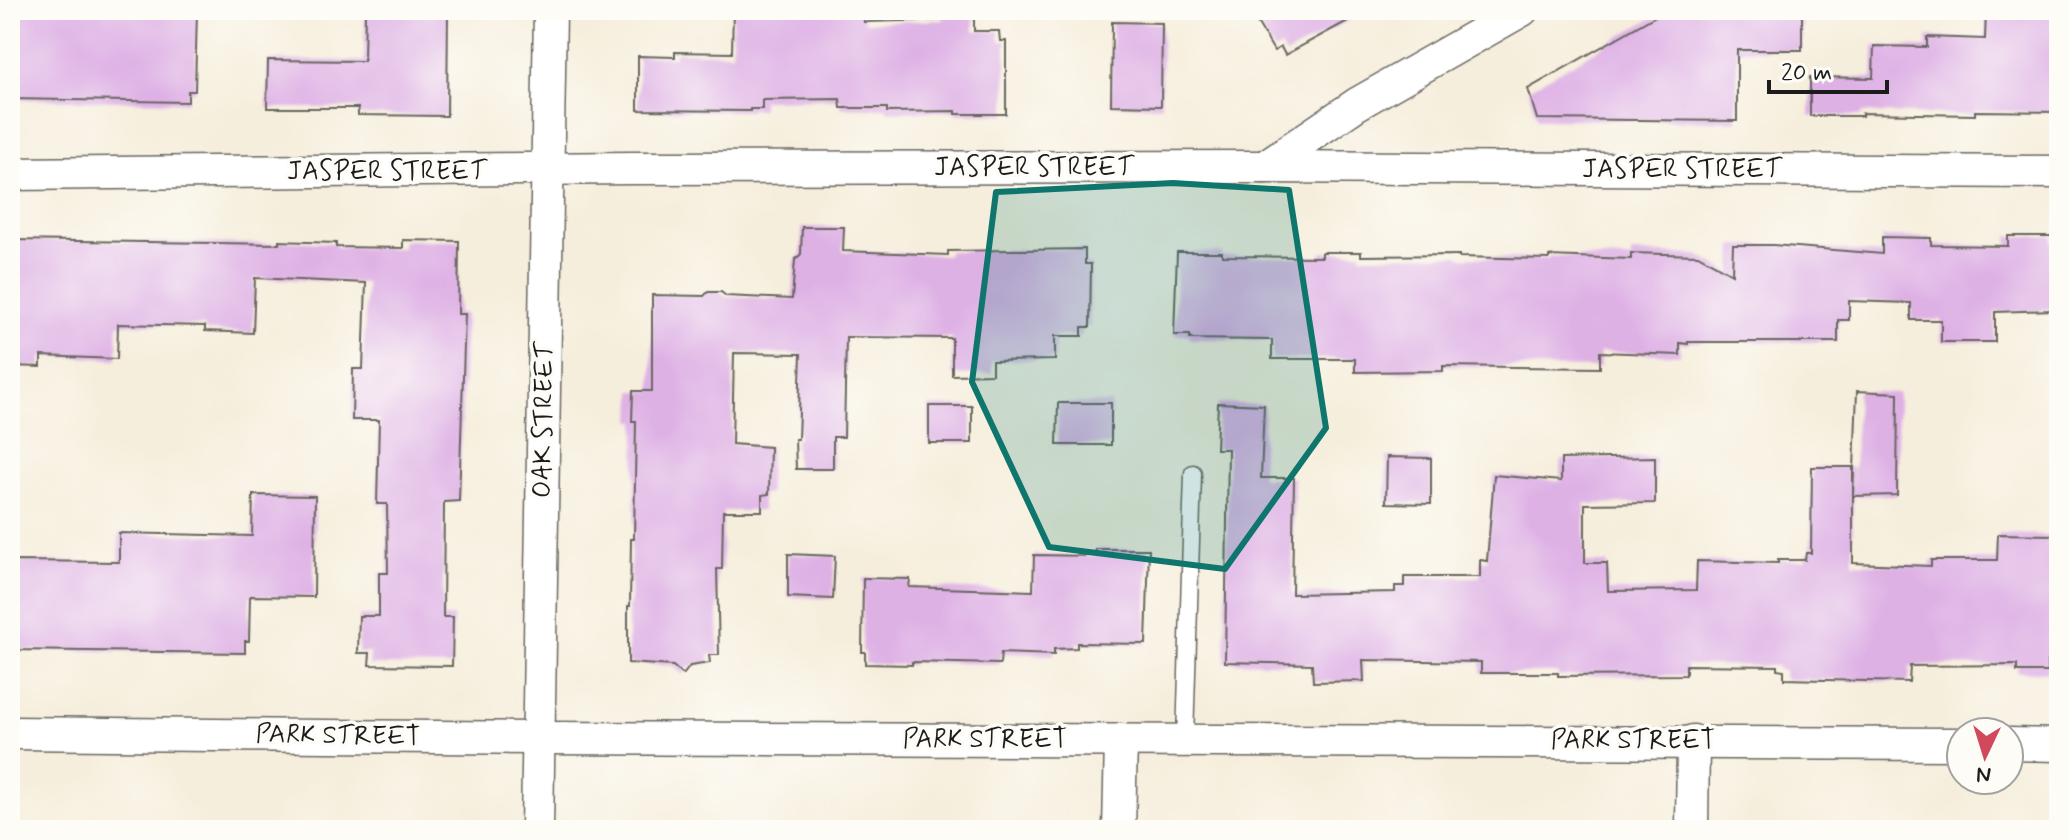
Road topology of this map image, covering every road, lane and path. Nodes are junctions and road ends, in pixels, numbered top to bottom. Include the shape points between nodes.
1 (550, 10) edge
2 (1522, 10) edge
3 (1264, 167) junction
4 (548, 171) junction
5 (2059, 172) edge
6 (10, 174) edge
7 (1193, 473) dead end
8 (10, 733) edge
9 (538, 738) junction
10 (1121, 740) junction
11 (1185, 740) junction
12 (1693, 741) junction
13 (1945, 744) edge
14 (2025, 744) edge
15 (2059, 745) edge
16 (537, 830) edge
17 (1119, 830) edge
18 (1692, 830) edge

1 - 4 street, OAK STREET
2 - 3 street via 1357,104
3 - 4 street, JASPER STREET
3 - 5 street, JASPER STREET
4 - 6 street, JASPER STREET
4 - 9 street, OAK STREET
7 - 11 lane
8 - 9 street, PARK STREET
9 - 10 street, PARK STREET
9 - 16 street, OAK STREET
10 - 11 street, PARK STREET
10 - 17 street
11 - 12 street, PARK STREET
12 - 13 street, PARK STREET
12 - 18 street
14 - 15 street

